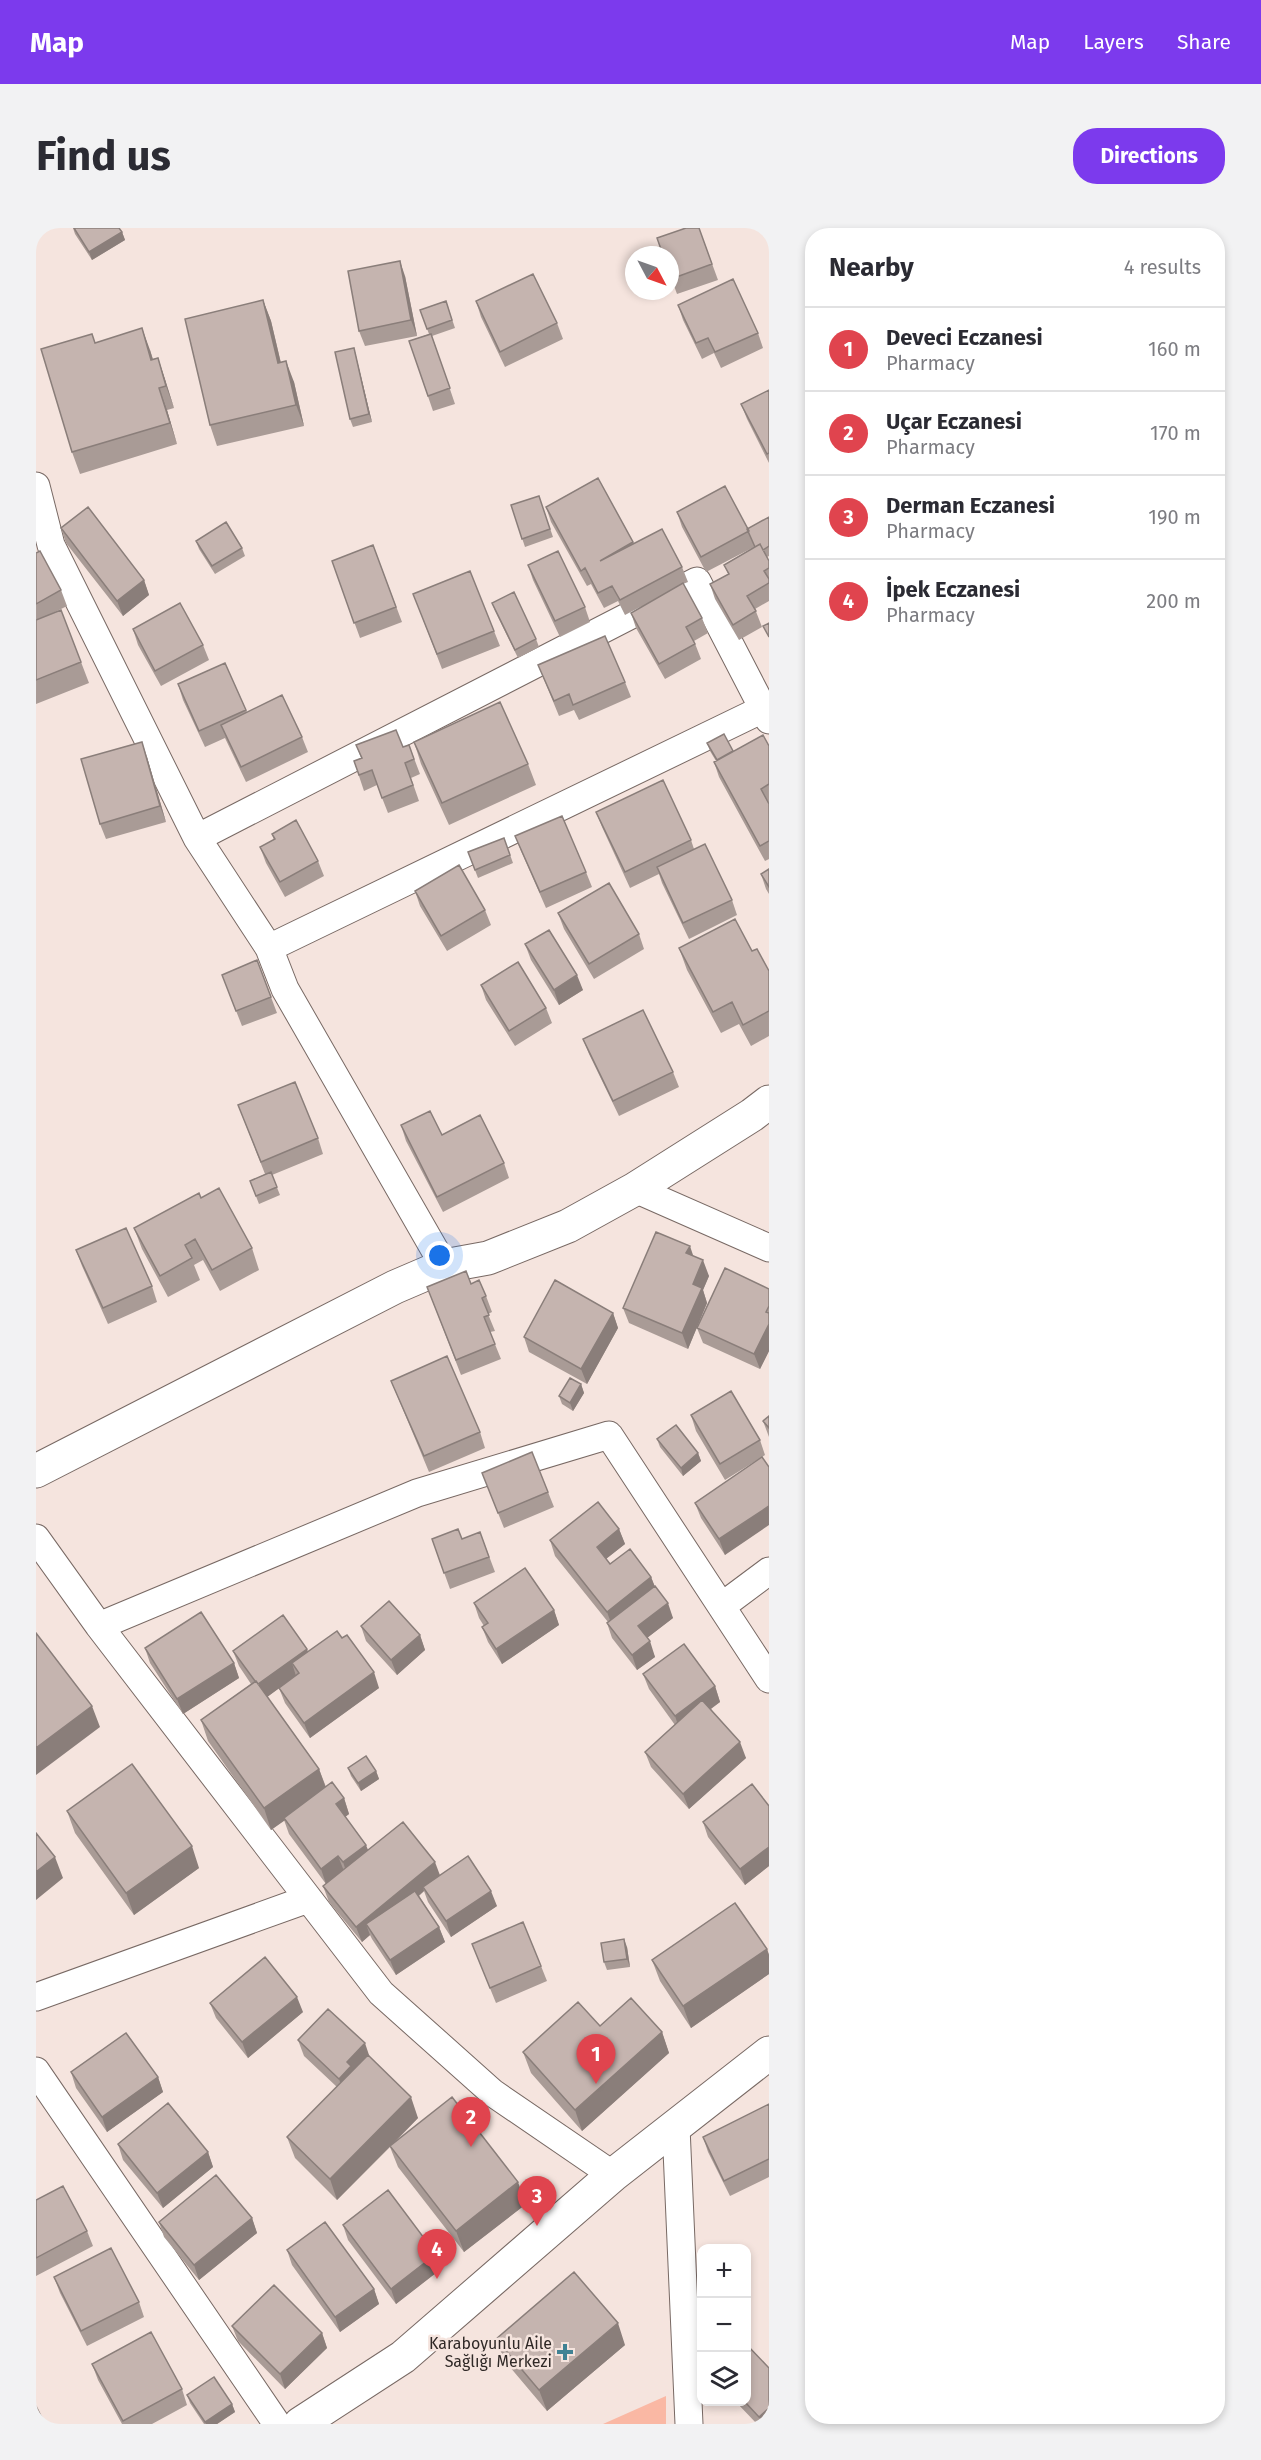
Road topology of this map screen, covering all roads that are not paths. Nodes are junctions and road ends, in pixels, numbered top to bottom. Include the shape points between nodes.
1 (36, 486) edge
2 (766, 714) edge
3 (197, 838) junction
4 (269, 948) junction
5 (769, 1101) edge
6 (635, 1189) junction
7 (769, 1248) edge
8 (444, 1266) junction
9 (36, 1471) edge
10 (36, 1538) edge
11 (769, 1571) edge
12 (722, 1606) junction
13 (99, 1626) junction
14 (769, 1679) edge
15 (308, 1899) junction
16 (36, 1997) edge
17 (769, 2053) edge
18 (36, 2072) edge
19 (676, 2127) junction
20 (613, 2175) junction
21 (277, 2424) edge
22 (300, 2424) edge
23 (689, 2424) edge

1 - 3 street via 51,545
2 - 3 street via 697,581
2 - 4 street
3 - 4 street
4 - 8 street via 285,989
5 - 6 street
6 - 7 street
6 - 8 street via 568,1226 488,1257
8 - 9 street via 394,1287
10 - 13 street
11 - 12 street
12 - 13 street via 609,1435 417,1493
12 - 14 street
13 - 15 street
15 - 16 street
15 - 20 street via 381,1993 493,2093
17 - 19 street
18 - 21 street
19 - 20 street
19 - 23 street
20 - 22 street via 403,2358

